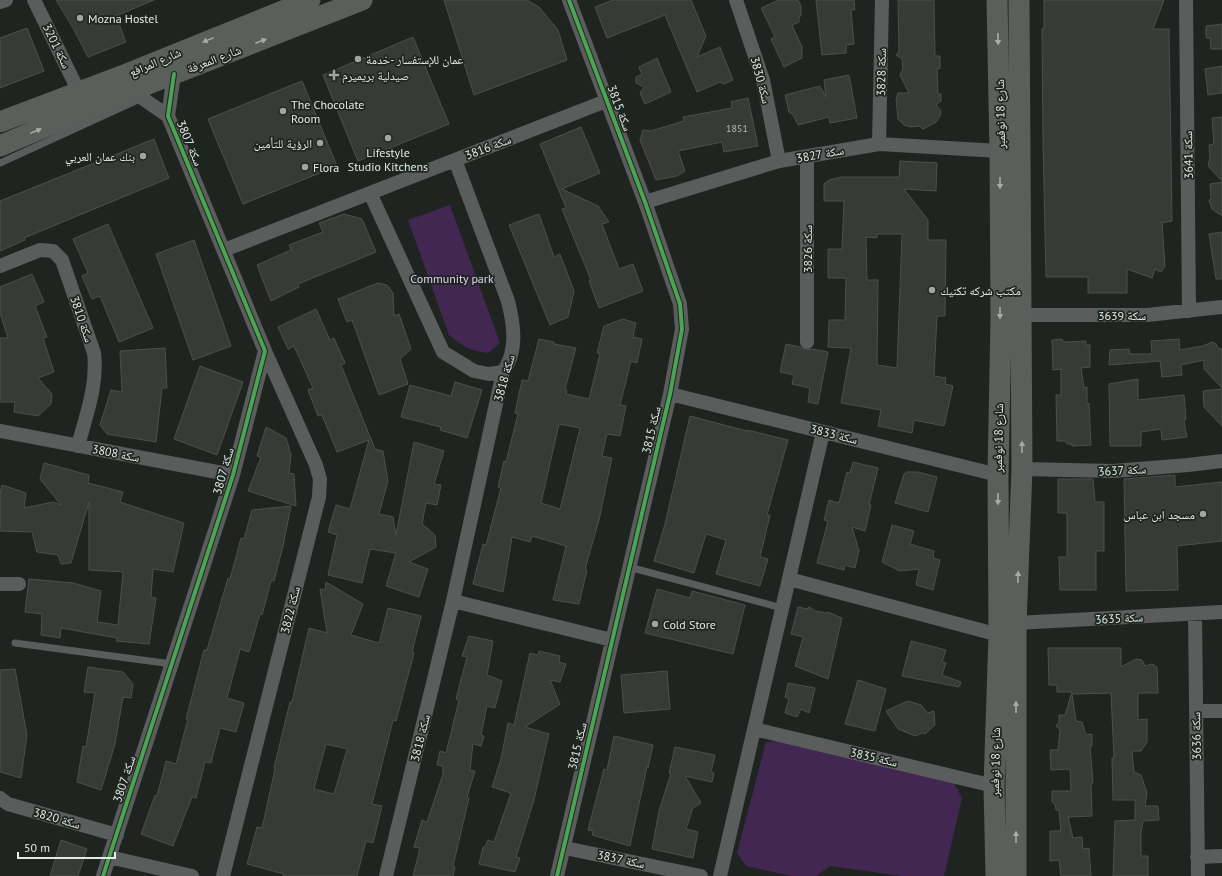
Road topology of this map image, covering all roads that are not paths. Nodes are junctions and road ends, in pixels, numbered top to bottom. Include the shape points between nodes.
1 (6, 0) edge
2 (34, 0) edge
3 (362, 0) edge
4 (569, 0) edge
5 (736, 0) edge
6 (882, 0) edge
7 (997, 0) edge
8 (1019, 0) edge
9 (1186, 0) edge
10 (0, 2) edge
11 (303, 2) edge
12 (174, 74) junction
13 (79, 92) junction
14 (137, 94) junction
15 (606, 101) junction
16 (6, 116) edge
17 (168, 116) junction
18 (880, 144) junction
19 (0, 146) edge
20 (1000, 151) junction
21 (807, 157) junction
22 (455, 160) junction
23 (779, 161) junction
24 (0, 163) edge
25 (370, 193) junction
26 (645, 202) junction
27 (224, 250) junction
28 (0, 266) edge
29 (1222, 307) edge
30 (1189, 311) junction
31 (1021, 315) junction
32 (808, 342) dead end
33 (265, 351) junction
34 (503, 372) junction
35 (670, 394) junction
36 (0, 431) edge
37 (823, 432) junction
38 (78, 446) junction
39 (1222, 461) edge
40 (1022, 469) junction
41 (233, 475) junction
42 (998, 475) junction
43 (629, 567) junction
44 (789, 579) junction
45 (0, 584) edge
46 (19, 584) dead end
47 (453, 601) junction
48 (782, 608) junction
49 (1222, 612) edge
50 (1195, 614) junction
51 (1016, 624) junction
52 (998, 635) junction
53 (612, 640) junction
54 (15, 643) dead end
55 (172, 664) junction
56 (1196, 711) junction
57 (1222, 711) edge
58 (754, 729) junction
59 (994, 786) junction
60 (0, 798) edge
61 (117, 834) junction
62 (565, 848) junction
63 (1222, 856) edge
64 (109, 857) junction
65 (1197, 857) junction
66 (103, 876) edge
67 (192, 876) edge
68 (223, 876) edge
69 (386, 876) edge
70 (557, 876) edge
71 (701, 876) edge
72 (720, 876) edge
73 (996, 876) edge
74 (1016, 876) edge
75 (1198, 876) edge

1 - 10 street
2 - 13 street, سكة 3201
12 -> 3 main road, شارع المعرفة
4 - 15 street, سكة 3815
5 - 23 street, سكة 3830 via 763,80
6 - 18 street, سكة 3828
7 -> 20 main road, شارع 18 نوفمبر
8 - 31 main road, شارع 18 نوفمبر
9 - 30 street, سكة 3641
11 -> 13 main road, شارع المرافع
12 - 14 main road, شارع المعرفة
12 - 17 street, سكة 3807
13 - 16 main road, شارع المرافع
14 - 17 street, سكة 3807
19 -> 14 main road, شارع المعرفة
14 - 24 lane
15 - 22 street, سكة 3816
15 - 26 street, سكة 3815
17 - 27 street, سكة 3807
18 - 20 street, سكة 3827
18 - 21 street, سكة 3827
20 -> 42 main road, شارع 18 نوفمبر
21 - 23 street, سكة 3827
21 - 32 street, سكة 3826
22 - 25 street, سكة 3816
22 - 34 street, سكة 3818 via 508,301 512,318 513,346 509,363
23 - 26 street, سكة 3827
25 - 27 street, سكة 3816
25 - 34 street via 442,352 474,371 489,374
26 - 35 street, سكة 3815 via 682,314 682,329
27 - 33 street, سكة 3807
28 - 38 street, سكة 3810 via 40,250 52,251 62,260 94,353 96,368 95,383
29 - 30 street, سكة 3639
30 - 31 street, سكة 3639 via 1147,315
40 -> 31 main road, شارع 18 نوفمبر
33 - 41 street, سكة 3807
33 - 68 street, سكة 3822 via 316,465 320,479 319,497
34 - 47 street, سكة 3818
35 - 37 street, سكة 3833
35 - 43 street, سكة 3815
36 - 38 street, سكة 3808
37 - 42 street, سكة 3833
37 - 44 street
38 - 41 street, سكة 3808
39 - 40 street, سكة 3637 via 1113,471
51 -> 40 main road, شارع 18 نوفمبر
41 - 55 street, سكة 3807
42 -> 52 main road, شارع 18 نوفمبر
43 - 48 lane
43 - 53 street, سكة 3815
44 - 48 street
44 - 52 street
45 - 46 street
47 - 53 street
47 - 69 street, سكة 3818
48 - 58 street
49 - 50 street, سكة 3635
50 - 51 street, سكة 3635
50 - 56 street, سكة 3636
74 -> 51 main road, شارع 18 نوفمبر
52 - 59 main road, شارع 18 نوفمبر
53 - 62 street, سكة 3815
54 - 55 lane
55 - 61 street, سكة 3807
56 - 57 street
56 - 65 street, سكة 3636
58 - 59 street, سكة 3835
58 - 72 street
59 - 73 main road, شارع 18 نوفمبر
60 - 61 street, سكة 3820 via 8,804
61 - 64 street, سكة 3807
62 - 70 street, سكة 3815
62 - 71 street, سكة 3837
63 - 65 street
64 - 66 street, سكة 3807
64 - 67 street
65 - 75 street, سكة 3636

